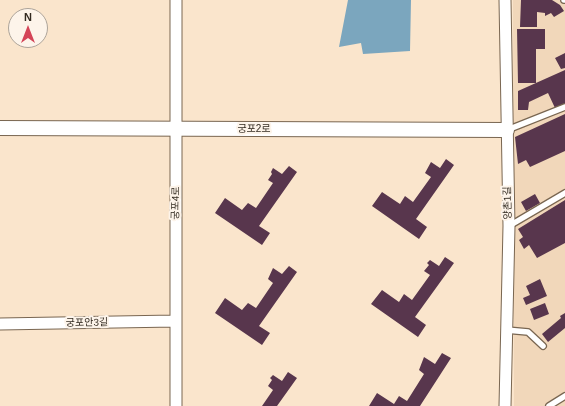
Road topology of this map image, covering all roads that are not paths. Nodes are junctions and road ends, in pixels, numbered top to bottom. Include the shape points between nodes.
1 (176, 0) edge
2 (505, 0) edge
3 (565, 107) edge
4 (0, 128) edge
5 (176, 128) junction
6 (507, 130) junction
7 (565, 193) edge
8 (509, 226) junction
9 (174, 321) junction
10 (0, 324) edge
11 (506, 330) junction
12 (543, 346) dead end
13 (565, 396) edge
14 (176, 406) edge
15 (505, 406) edge
16 (549, 406) edge

1 - 5 street, 궁포4로
2 - 6 street, 양촌1길
3 - 6 lane
4 - 5 street, 궁포2로
5 - 6 street, 궁포2로
5 - 9 street, 궁포4로
6 - 8 street, 양촌1길
7 - 8 lane
8 - 11 street, 양촌1길
9 - 10 street, 궁포안3길
9 - 14 street, 궁포4로
11 - 12 lane via 528,332
11 - 15 street, 양촌1길
13 - 16 lane

